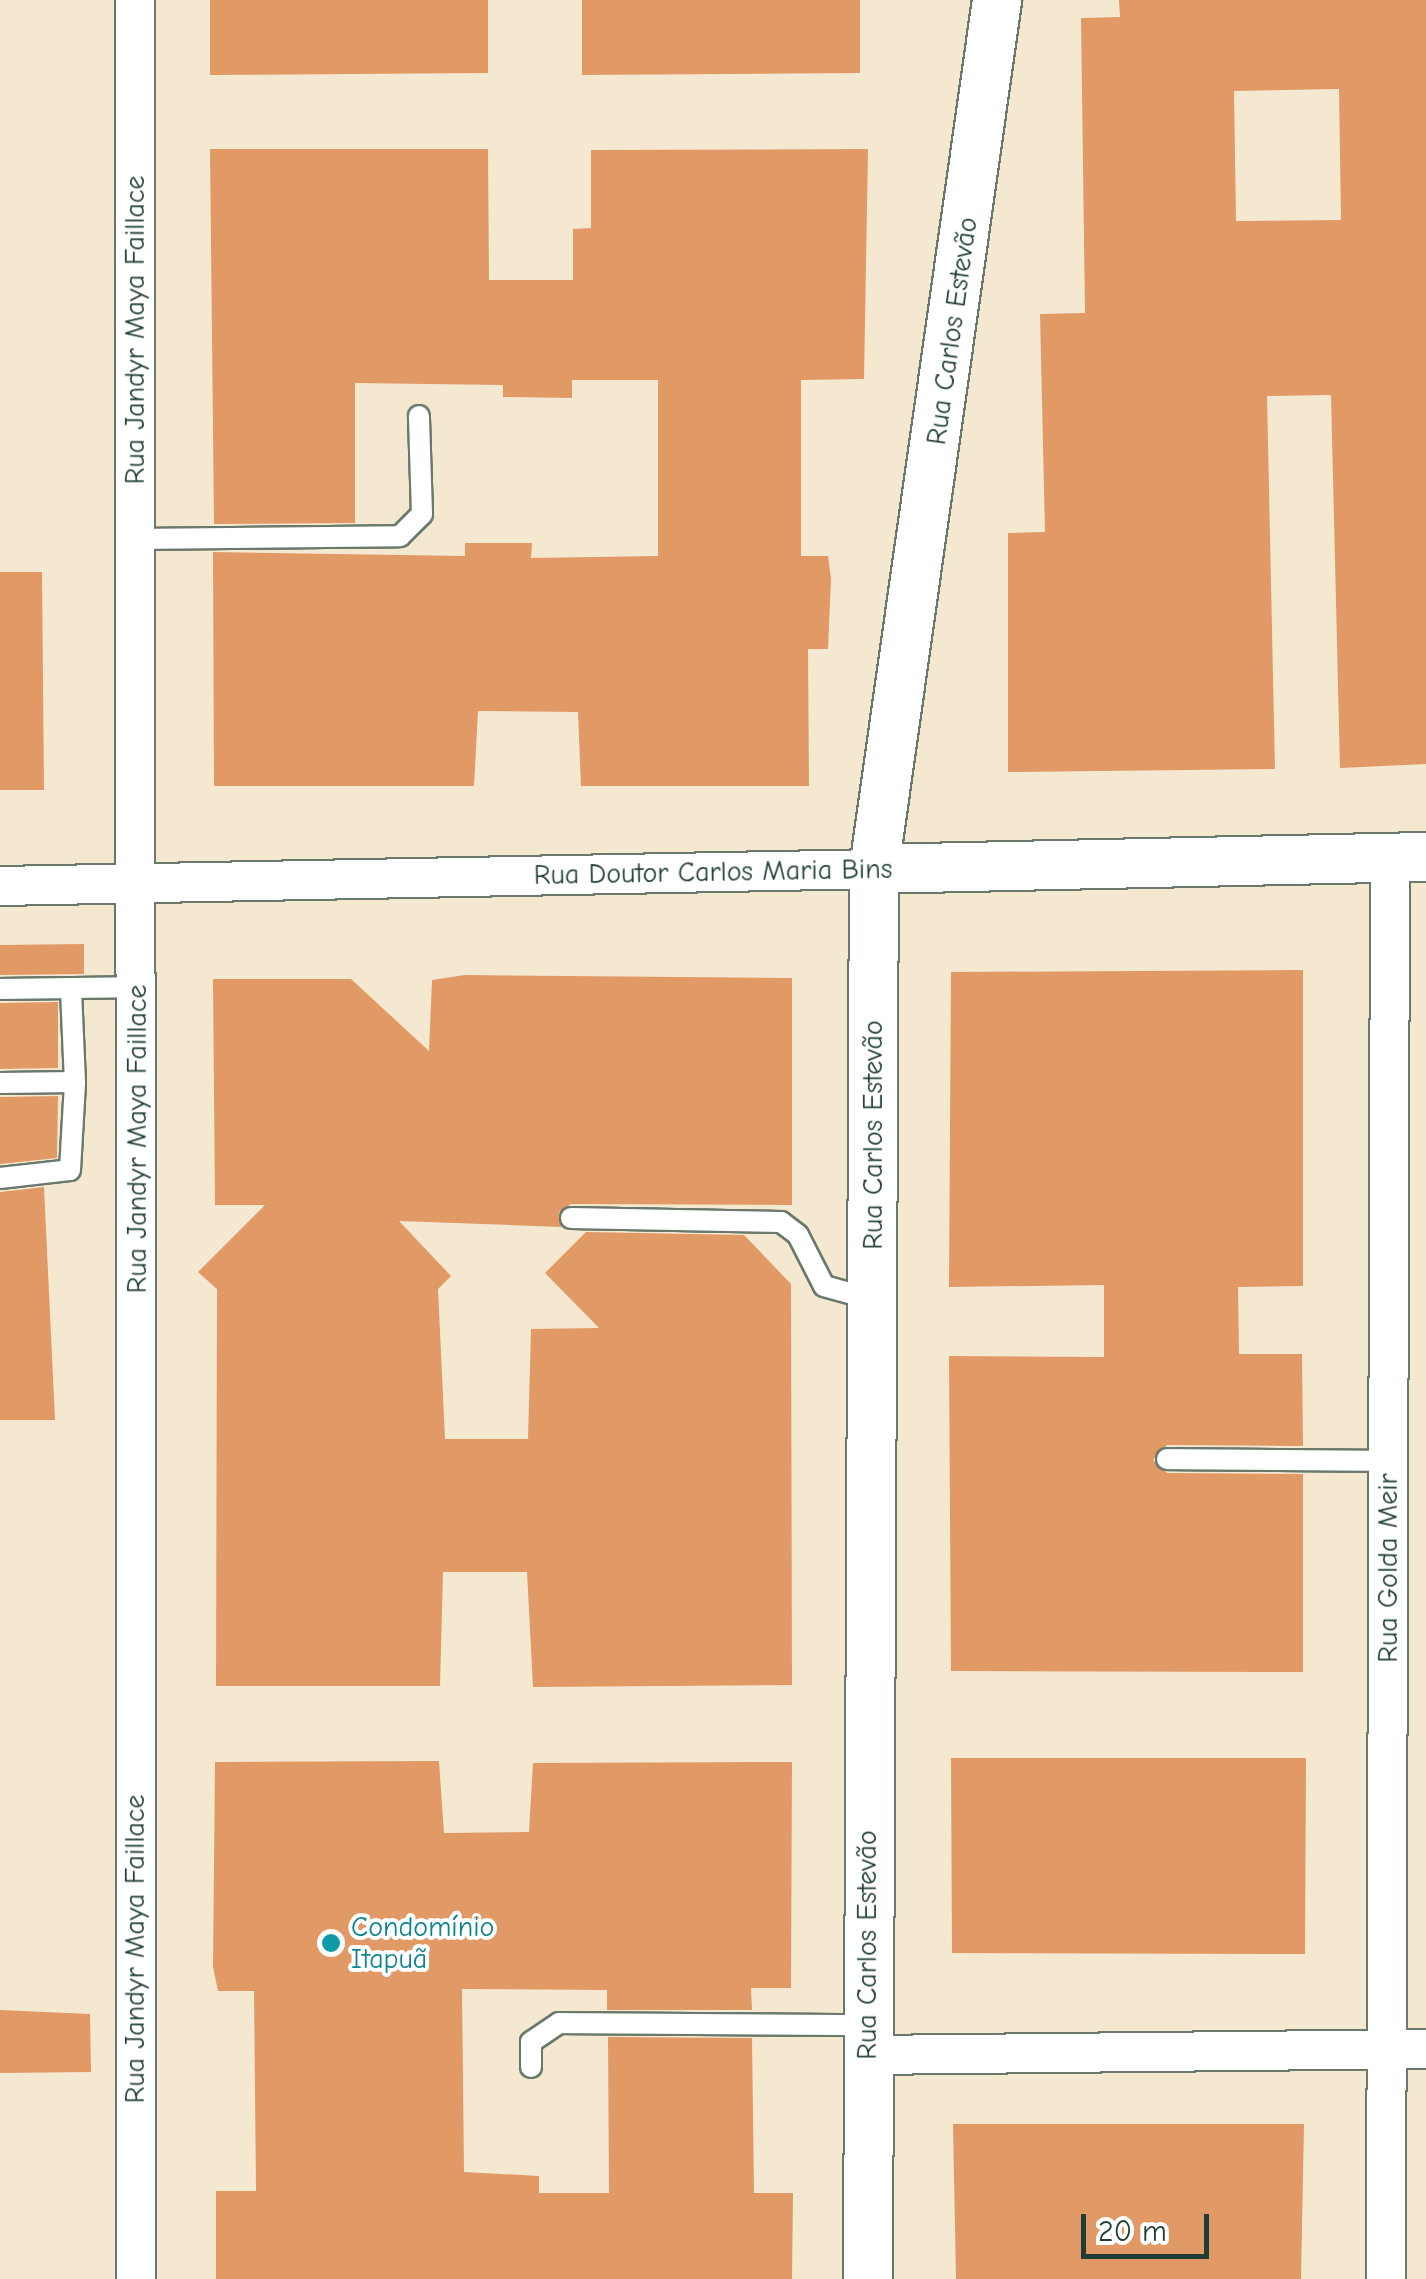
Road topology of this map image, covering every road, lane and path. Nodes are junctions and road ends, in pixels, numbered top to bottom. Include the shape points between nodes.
1 (136, 0) edge
2 (998, 0) edge
3 (419, 416) dead end
4 (134, 539) junction
5 (1408, 857) edge
6 (874, 869) junction
7 (0, 886) edge
8 (136, 886) junction
9 (138, 986) junction
10 (0, 989) edge
11 (71, 989) junction
12 (74, 1082) junction
13 (0, 1083) edge
14 (0, 1178) edge
15 (571, 1218) dead end
16 (872, 1299) junction
17 (1167, 1459) dead end
18 (1388, 1462) junction
19 (866, 2040) junction
20 (1426, 2049) edge
21 (1387, 2050) junction
22 (531, 2066) dead end
23 (136, 2279) edge
24 (868, 2279) edge
25 (1386, 2279) edge

1 - 4 street, Rua Jandyr Maya Faillace
2 - 6 street, Rua Carlos Estevão
3 - 4 lane via 422,514 400,536
4 - 8 street, Rua Jandyr Maya Faillace
5 - 6 street, Rua Doutor Carlos Maria Bins
5 - 18 street, Rua Golda Meir
6 - 8 street, Rua Doutor Carlos Maria Bins
6 - 16 street, Rua Carlos Estevão
7 - 8 street, Rua Doutor Carlos Maria Bins
8 - 9 street, Rua Jandyr Maya Faillace
9 - 11 lane
9 - 23 street, Rua Jandyr Maya Faillace
10 - 11 lane
11 - 12 lane
12 - 13 lane
12 - 14 lane via 70,1170
15 - 16 lane via 781,1222 798,1235 824,1286
16 - 19 street, Rua Carlos Estevão
17 - 18 lane
18 - 21 street, Rua Golda Meir
19 - 21 street
19 - 22 lane via 559,2023 531,2042
19 - 24 street, Rua Carlos Estevão
20 - 21 street
21 - 25 street, Rua Golda Meir

